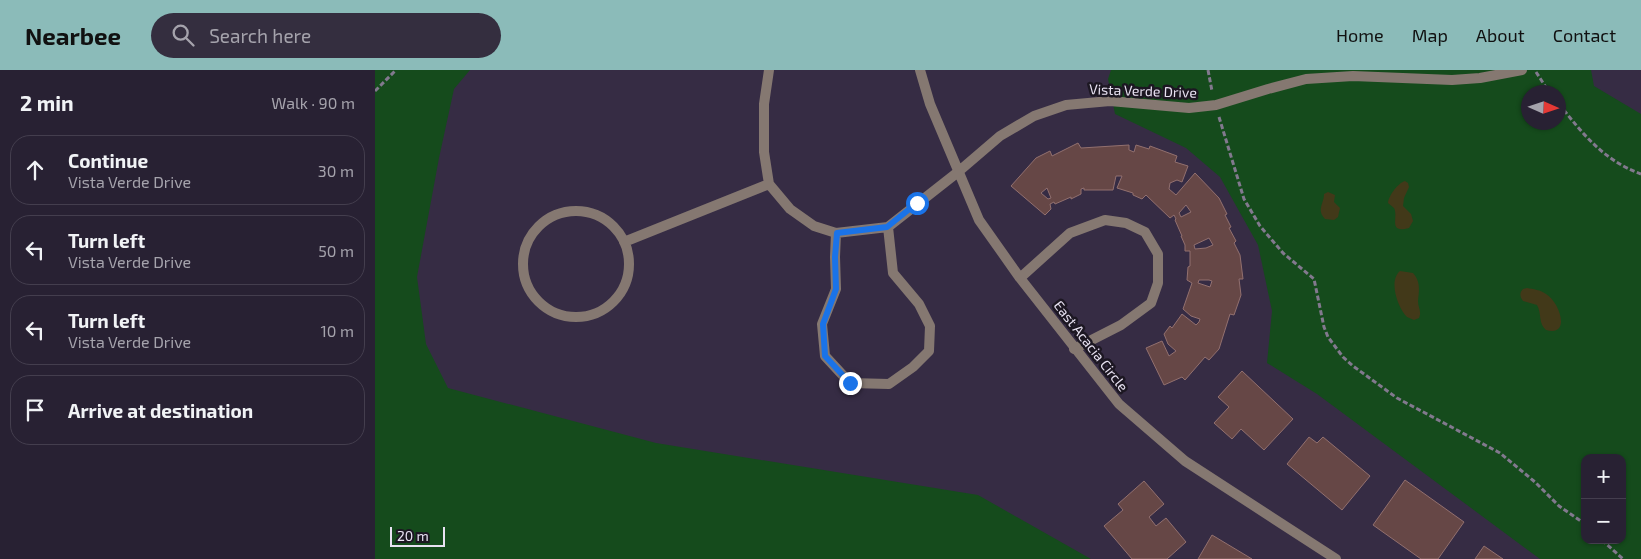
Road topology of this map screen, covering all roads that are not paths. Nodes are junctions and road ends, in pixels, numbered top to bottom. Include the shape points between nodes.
1 (769, 70) edge
2 (920, 70) edge
3 (1522, 70) edge
4 (958, 172) junction
5 (769, 184) junction
6 (887, 227) junction
7 (837, 233) junction
8 (624, 242) junction
9 (1020, 278) junction
10 (1074, 349) junction
11 (1336, 559) edge

1 - 5 street via 764,152
2 - 4 street, East Acacia Circle
3 - 4 street, Vista Verde Drive via 1452,80 1353,76 1306,79 1216,105 1175,108 1110,101 1067,105 1034,116 1006,132
4 - 6 street, Vista Verde Drive
4 - 9 street, East Acacia Circle via 979,220
5 - 7 street via 790,209 814,226
5 - 8 street
6 - 7 street
6 - 7 street via 893,273 919,304 930,326 929,351 889,384 850,383 825,356 823,324 836,289
8 - 8 street via 614,227 600,216 582,211 564,212 547,219 534,231 525,247 526,283 534,298 547,310 580,318 597,314 622,292 629,275 629,258
9 - 10 street, East Acacia Circle
9 - 10 street via 1070,233 1105,220 1126,223 1145,232 1158,254 1158,283 1151,303 1121,325
10 - 11 street, East Acacia Circle via 1119,404 1185,462

